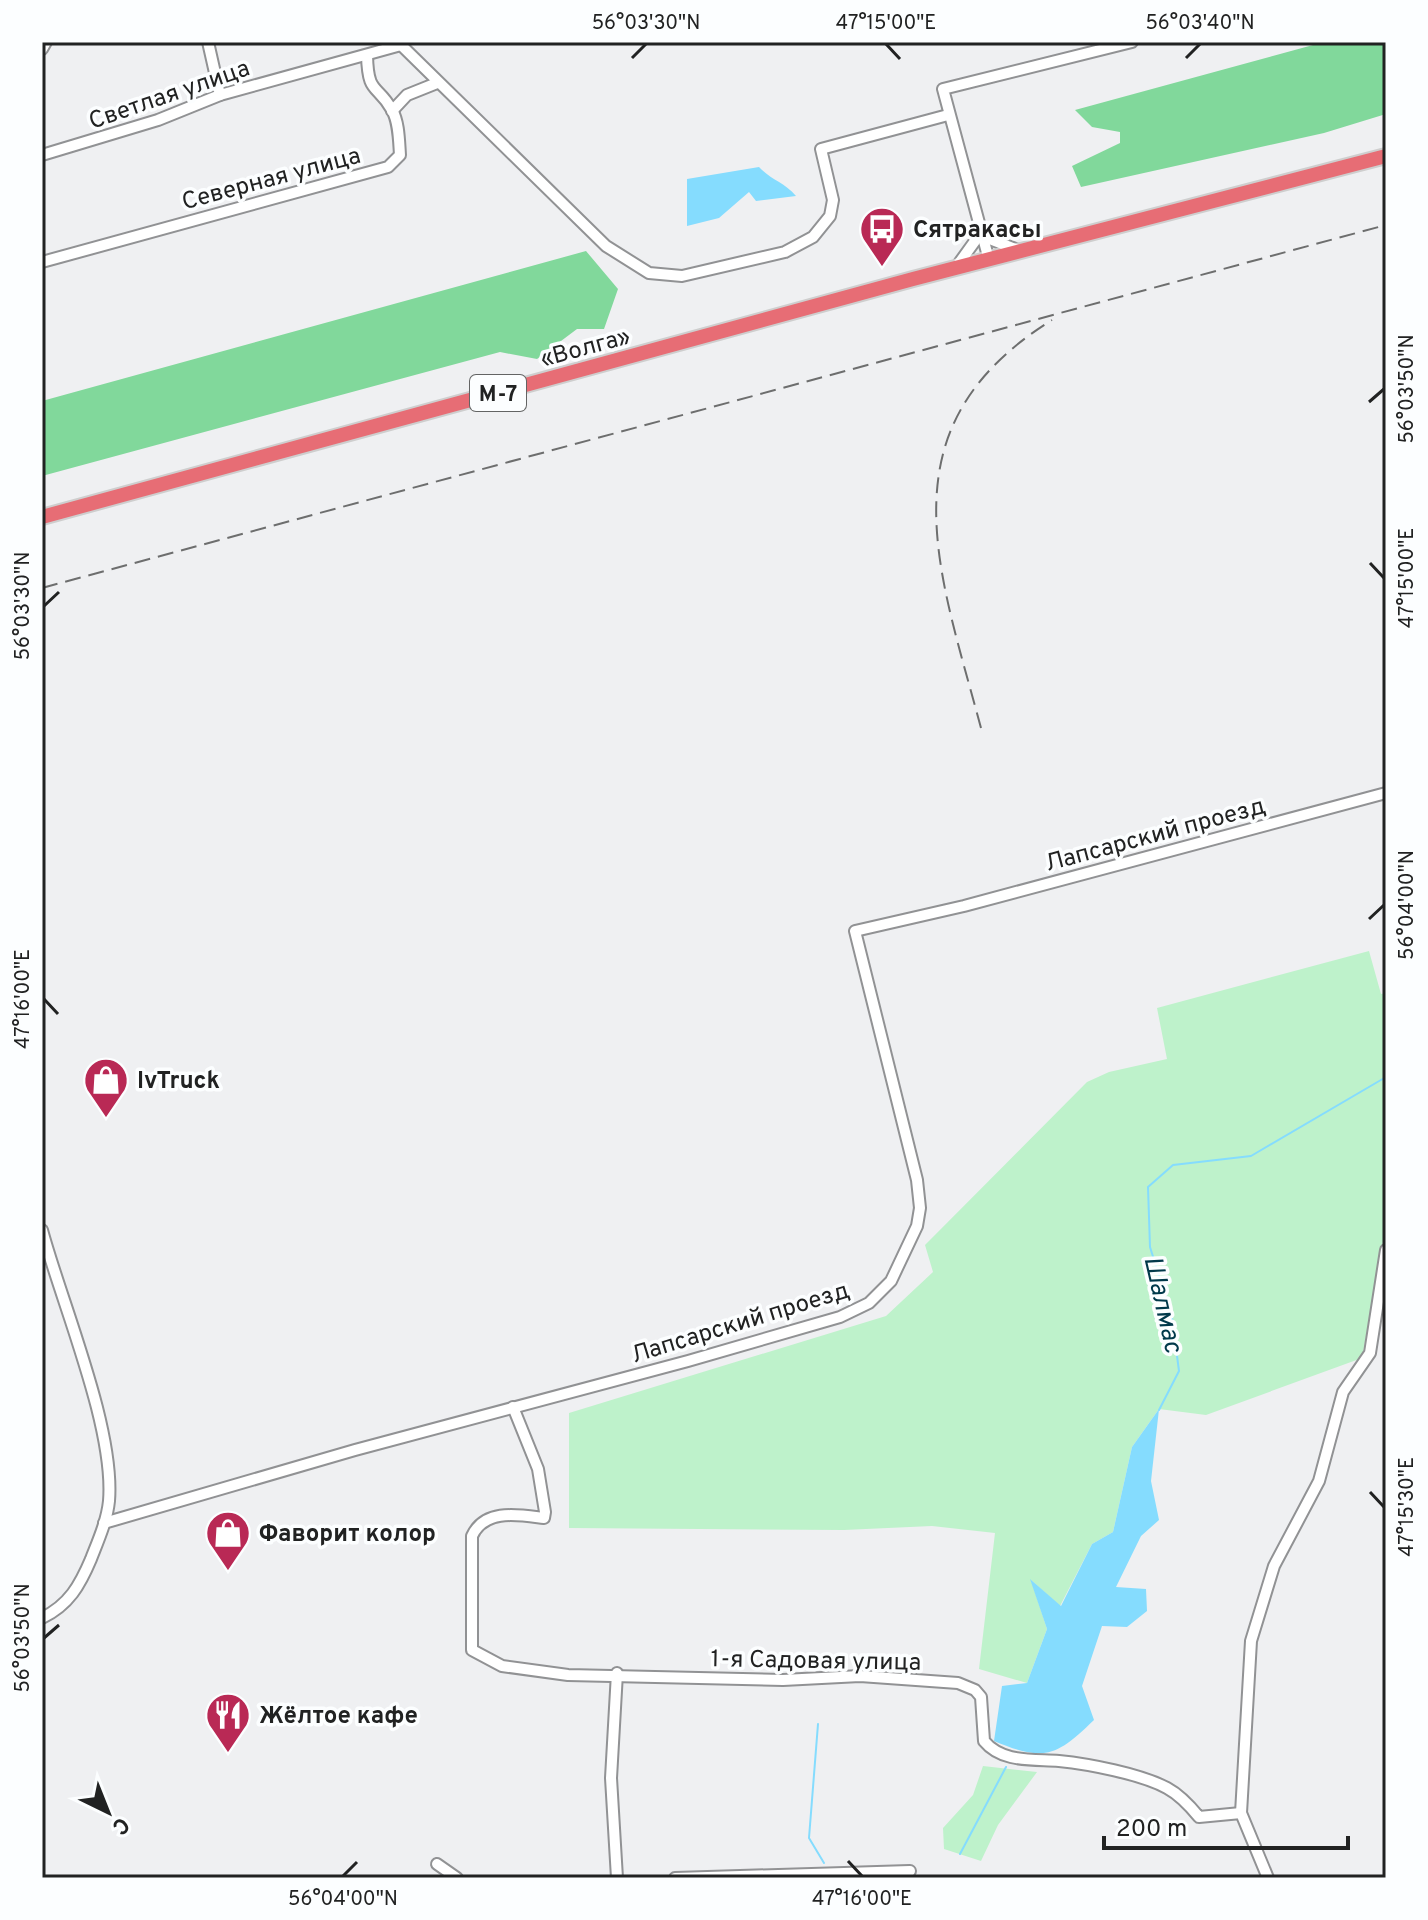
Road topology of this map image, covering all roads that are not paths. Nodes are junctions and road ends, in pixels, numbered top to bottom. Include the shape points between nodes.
1 (46, 42) edge
2 (208, 42) edge
3 (1132, 42) edge
4 (401, 44) edge
5 (42, 49) edge
6 (367, 55) junction
7 (437, 83) junction
8 (220, 95) junction
9 (392, 111) junction
10 (948, 115) junction
11 (42, 155) edge
12 (1386, 156) edge
13 (979, 227) junction
14 (1021, 251) junction
15 (989, 260) junction
16 (42, 262) edge
17 (955, 268) junction
18 (42, 517) edge
19 (1386, 793) edge
20 (42, 1230) edge
21 (1386, 1250) edge
22 (513, 1407) junction
23 (104, 1523) junction
24 (42, 1618) edge
25 (617, 1673) junction
26 (1241, 1813) junction
27 (437, 1864) dead end
28 (910, 1871) dead end
29 (457, 1878) edge
30 (617, 1878) edge
31 (675, 1878) edge
32 (1268, 1878) edge

1 - 5 street
2 - 8 street
3 - 10 street via 943,89
4 - 6 street, Светлая улица
4 - 7 street
6 - 8 street, Светлая улица
6 - 9 street, Северная улица via 370,84
7 - 9 street via 407,95
7 - 10 street via 606,246 649,273 682,276 785,252 813,237 830,216 833,200 821,149
8 - 11 street, Светлая улица
9 - 16 street, Северная улица via 400,155 388,167
10 - 13 street
12 - 14 highway, «Волга»
13 - 14 street via 990,239
13 - 15 street
13 - 17 street
14 - 15 highway, «Волга»
15 - 17 highway, «Волга»
17 - 18 highway, «Волга» / М-7
19 - 22 street, Лапсарский проезд via 855,931 919,1194 917,1226 891,1281 869,1303 840,1317
20 - 23 street via 98,1419 109,1474
21 - 26 street via 1370,1353 1343,1392 1319,1481 1274,1566 1251,1641
22 - 23 street, Лапсарский проезд
22 - 25 street, 1-я Садовая улица via 538,1469 544,1518 494,1517 474,1530 472,1650 518,1670
23 - 24 street via 81,1584
25 - 26 street, 1-я Садовая улица via 736,1679 860,1676 958,1683 981,1697 984,1741 993,1750 1152,1782 1175,1794 1199,1817
25 - 30 street via 611,1778
26 - 32 street
27 - 29 street
28 - 31 street

